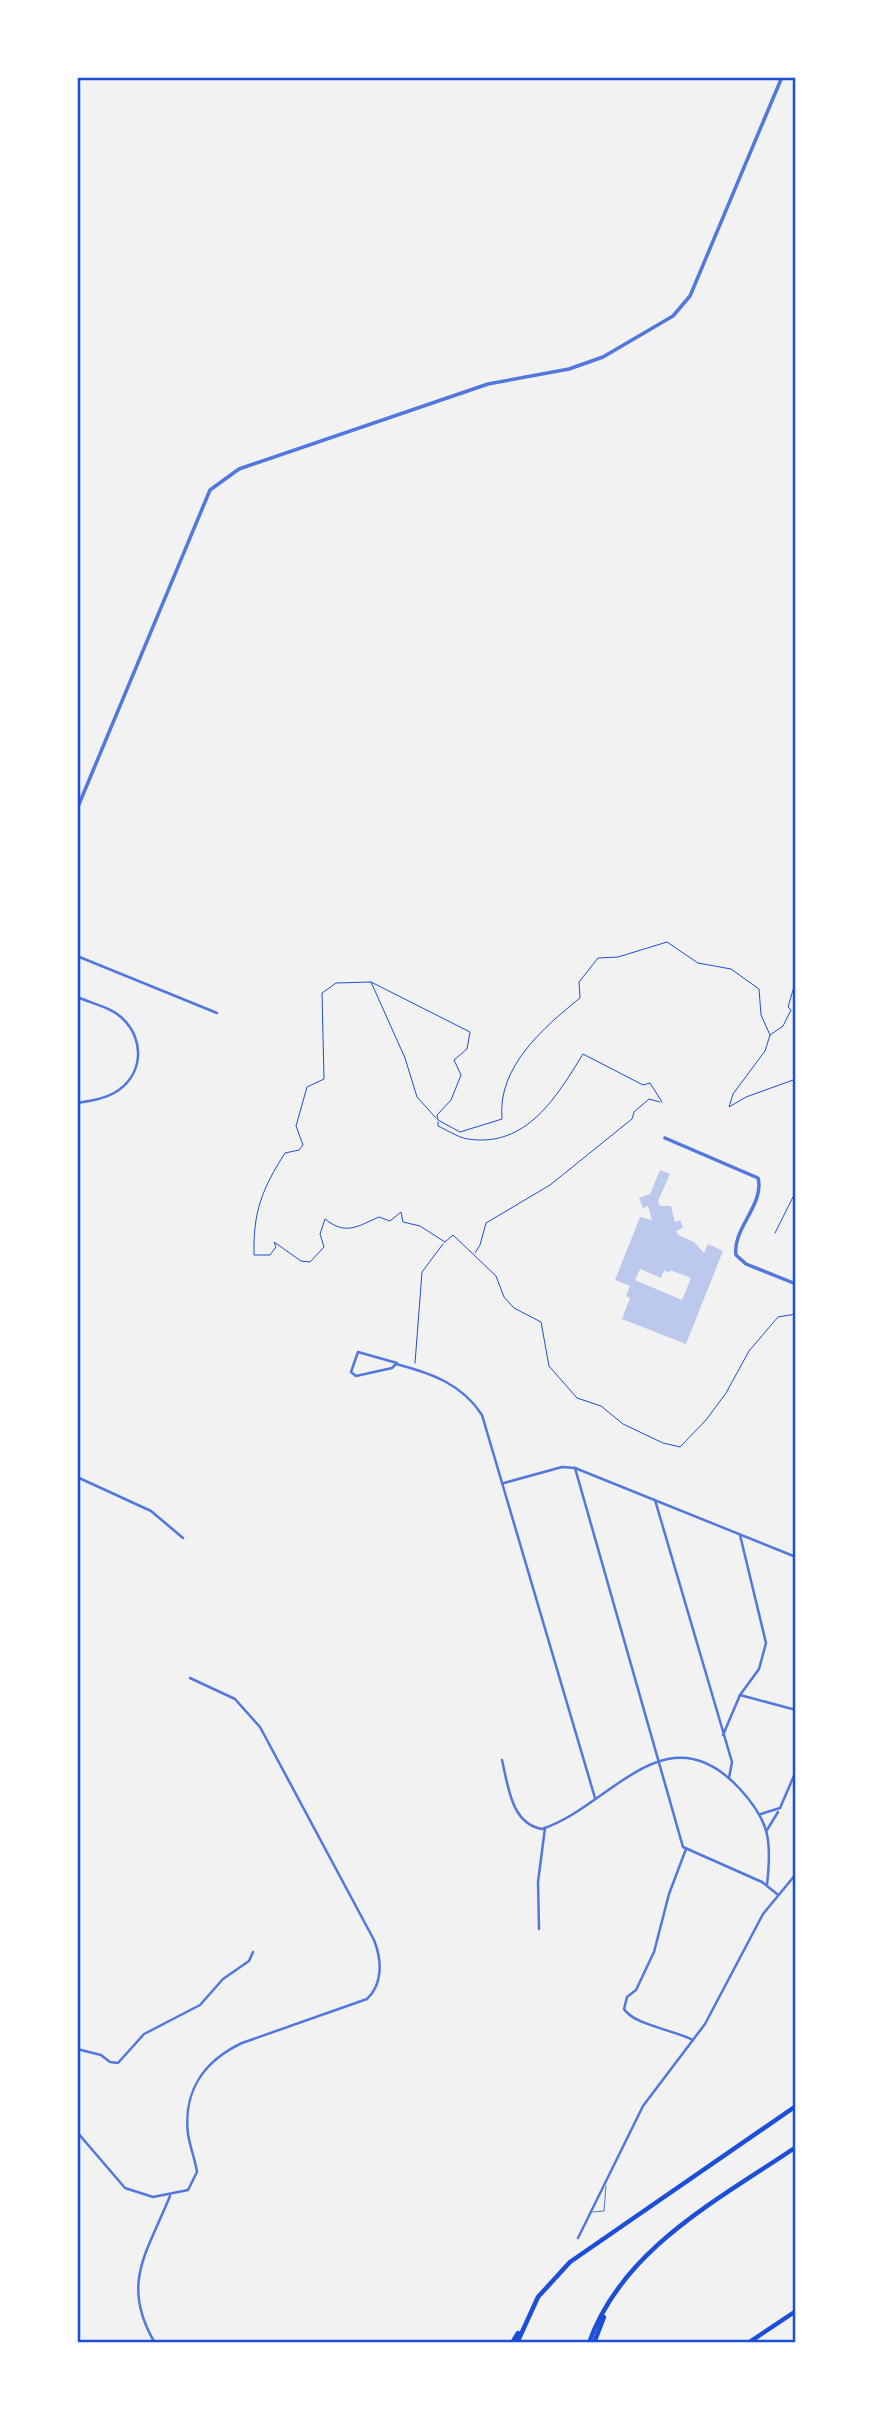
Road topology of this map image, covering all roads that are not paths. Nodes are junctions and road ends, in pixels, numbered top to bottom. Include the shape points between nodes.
1 (782, 77) edge
2 (77, 809) edge
3 (77, 956) edge
4 (77, 997) edge
5 (216, 1013) dead end
6 (77, 1103) edge
7 (665, 1138) dead end
8 (796, 1284) edge
9 (396, 1364) junction
10 (575, 1468) junction
11 (77, 1478) edge
12 (504, 1482) junction
13 (655, 1500) junction
14 (740, 1534) junction
15 (183, 1538) dead end
16 (796, 1557) edge
17 (190, 1678) dead end
18 (740, 1695) junction
19 (796, 1710) edge
20 (723, 1735) junction
21 (502, 1760) dead end
22 (658, 1760) junction
23 (796, 1771) edge
24 (729, 1779) junction
25 (595, 1798) junction
26 (780, 1808) junction
27 (761, 1814) junction
28 (545, 1828) junction
29 (768, 1830) junction
30 (685, 1849) junction
31 (796, 1874) edge
32 (767, 1885) junction
33 (777, 1894) junction
34 (539, 1929) dead end
35 (253, 1952) dead end
36 (693, 2040) junction
37 (77, 2049) edge
38 (796, 2106) edge
39 (77, 2132) edge
40 (796, 2147) edge
41 (606, 2180) junction
42 (170, 2196) junction
43 (592, 2211) junction
44 (578, 2238) dead end
45 (796, 2311) edge
46 (155, 2343) edge
47 (514, 2343) edge
48 (592, 2343) edge
49 (748, 2343) edge

1 - 2 street via 690,296 673,316 603,357 569,369 488,384 239,469 210,490
3 - 5 street
4 - 6 street via 122,1018 134,1035 139,1056 134,1074 124,1086
7 - 8 street via 758,1178 759,1188 736,1255 746,1264
9 - 9 street via 358,1352 351,1372 358,1376
9 - 12 street via 446,1381 474,1403 491,1436
10 - 12 street
10 - 13 street
10 - 22 street
11 - 15 street via 151,1511
12 - 25 street
13 - 14 street
13 - 20 street
14 - 16 street
14 - 18 street via 766,1643 759,1669
17 - 42 street via 235,1699 260,1727 374,1940 380,1969 367,1999 242,2043 205,2068 189,2098 187,2125 195,2179 188,2190
18 - 19 street
18 - 20 street
20 - 24 street via 732,1766
21 - 28 street via 517,1811 529,1825
22 - 24 street via 695,1760
22 - 25 street
22 - 30 street
23 - 26 street
24 - 27 street
25 - 28 street
26 - 27 street
26 - 29 street
27 - 29 street
28 - 34 street via 538,1882
29 - 32 street
30 - 32 street
30 - 36 street via 654,1952 624,2009 637,2020
31 - 33 street
32 - 33 street
33 - 36 street
35 - 37 street via 200,2006 144,2034 118,2063
36 - 41 street via 643,2106
38 - 47 main road via 570,2262 538,2297
39 - 42 street via 119,2184 148,2196
40 - 48 main road via 656,2246 615,2294
41 - 43 street
41 - 43 lane via 604,2211
42 - 46 street via 136,2287 139,2311
43 - 44 street
45 - 49 main road

